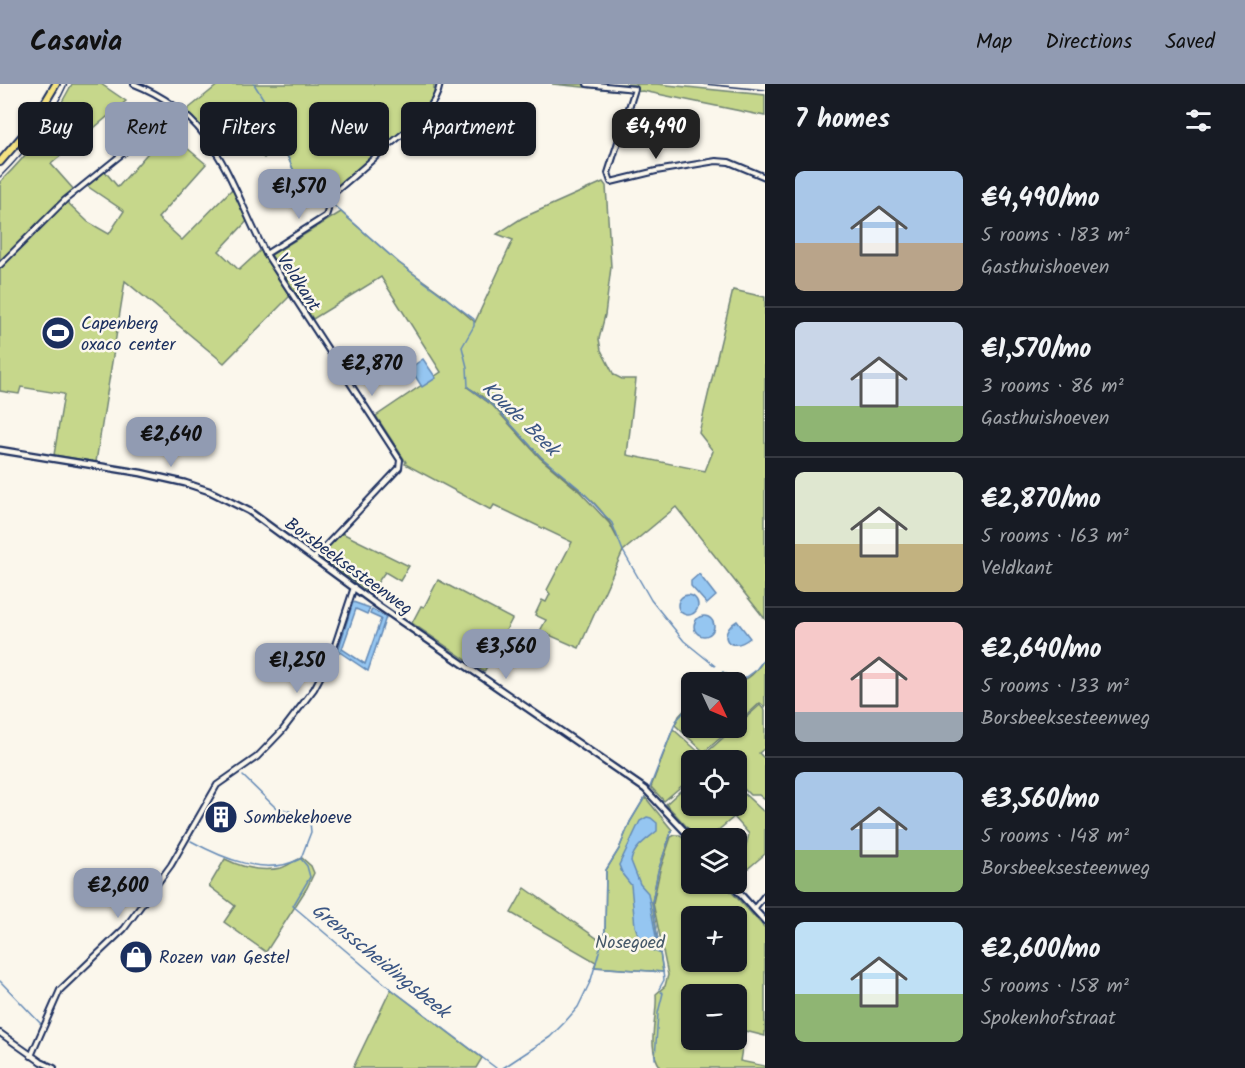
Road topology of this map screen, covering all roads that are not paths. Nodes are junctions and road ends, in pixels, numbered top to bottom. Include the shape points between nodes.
1 (56, 84) edge
2 (134, 84) edge
3 (440, 84) edge
4 (587, 84) edge
5 (167, 102) edge
6 (188, 117) edge
7 (120, 156) edge
8 (0, 162) edge
9 (765, 177) edge
10 (266, 254) junction
11 (0, 265) edge
12 (0, 450) edge
13 (314, 558) junction
14 (354, 588) junction
15 (682, 828) edge
16 (740, 894) edge
17 (765, 895) edge
18 (754, 909) junction
19 (765, 921) edge
20 (0, 1033) edge
21 (31, 1056) junction
22 (41, 1062) junction
23 (41, 1068) edge
24 (54, 1068) edge

1 - 8 main road via 31,126
2 - 5 street, Veldkant
3 - 10 street via 434,100 419,119 327,199 326,216
4 - 9 street via 635,89 608,173 611,182 716,161 729,162
6 - 10 street, Veldkant via 213,146
7 - 11 street via 65,200
10 - 13 street, Veldkant via 400,460 399,468
12 - 13 street, Borsbeeksesteenweg via 185,483 249,511
13 - 14 street, Borsbeeksesteenweg
14 - 15 street, Borsbeeksesteenweg via 645,789
14 - 21 street via 334,649 314,689 257,757 217,785 171,865 130,921 60,990
16 - 18 street
17 - 18 street
18 - 19 street
20 - 21 street
21 - 22 street
22 - 23 street
22 - 24 street

